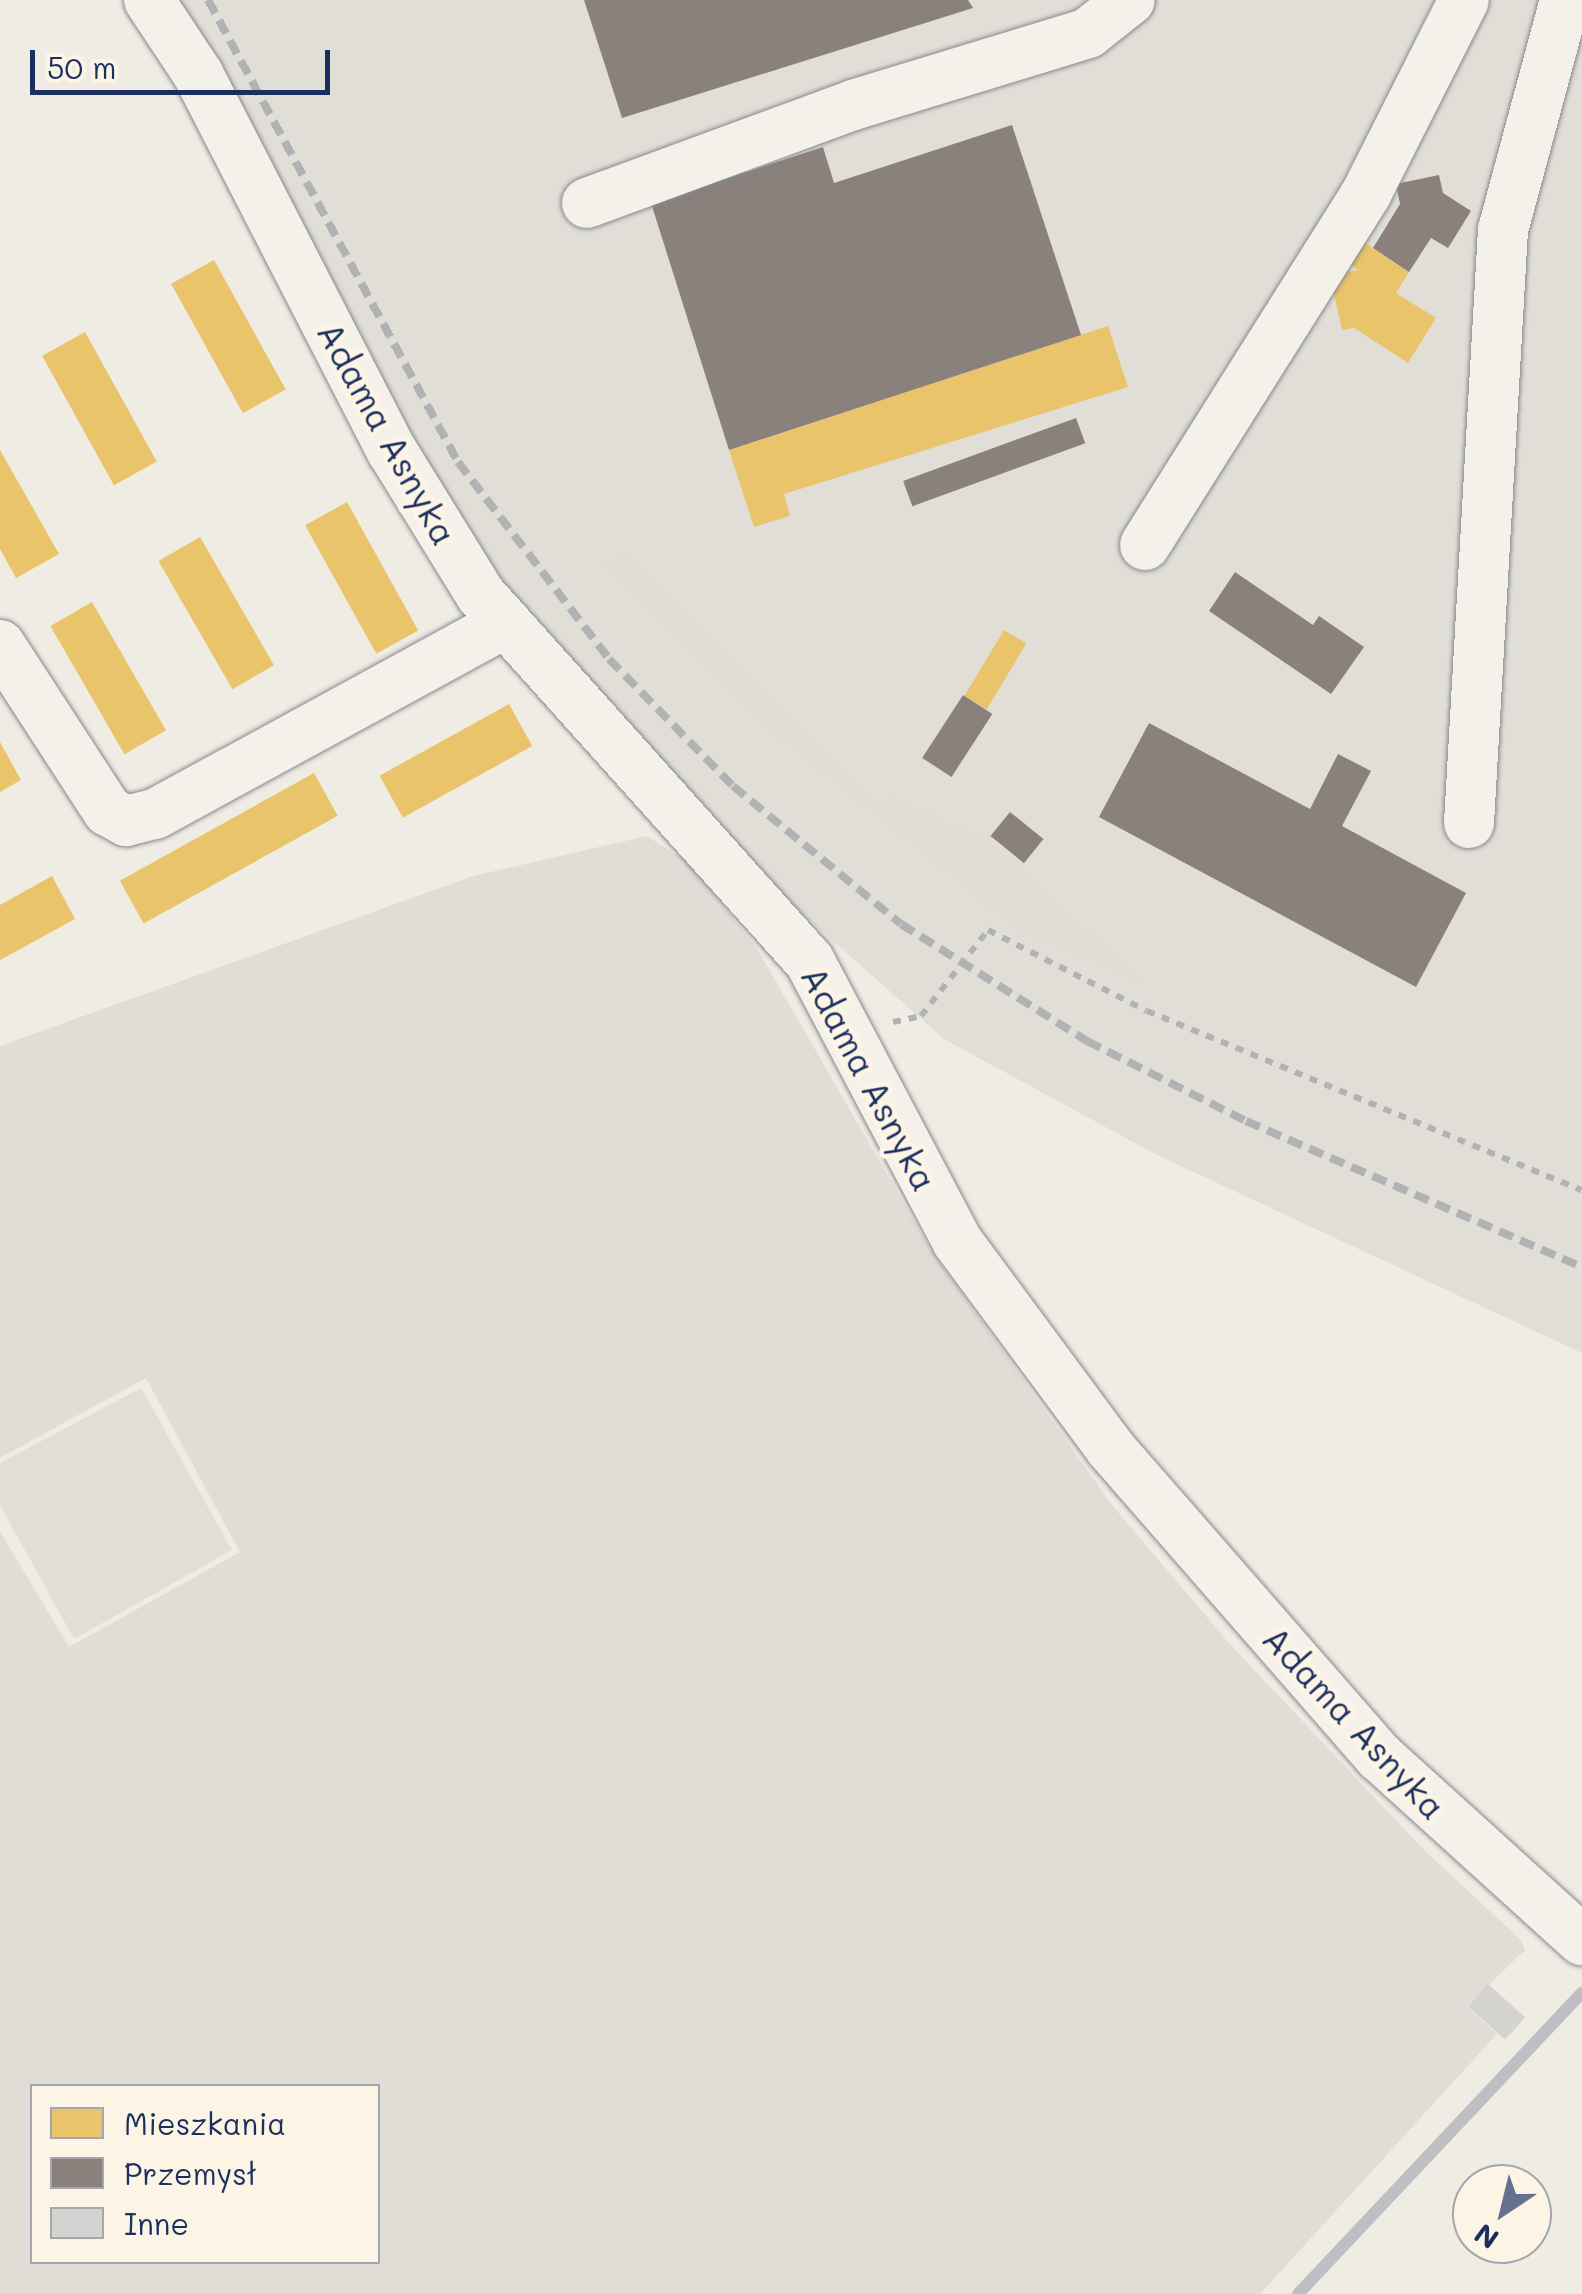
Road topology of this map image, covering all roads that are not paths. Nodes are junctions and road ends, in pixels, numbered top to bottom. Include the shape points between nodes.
1 (150, 0) edge
2 (1130, 0) edge
3 (1464, 0) edge
4 (1565, 0) edge
5 (587, 203) dead end
6 (1145, 545) dead end
7 (506, 623) junction
8 (0, 646) edge
9 (1469, 823) dead end
10 (1582, 1940) edge

1 - 7 street, Adama Asnyka via 198,74 392,452 480,594
2 - 5 street via 1088,33 853,105
3 - 6 street via 1366,194
4 - 9 street via 1504,230
7 - 8 street via 155,814 126,821 108,812
7 - 10 street, Adama Asnyka via 809,960 956,1241 1110,1448 1380,1758

